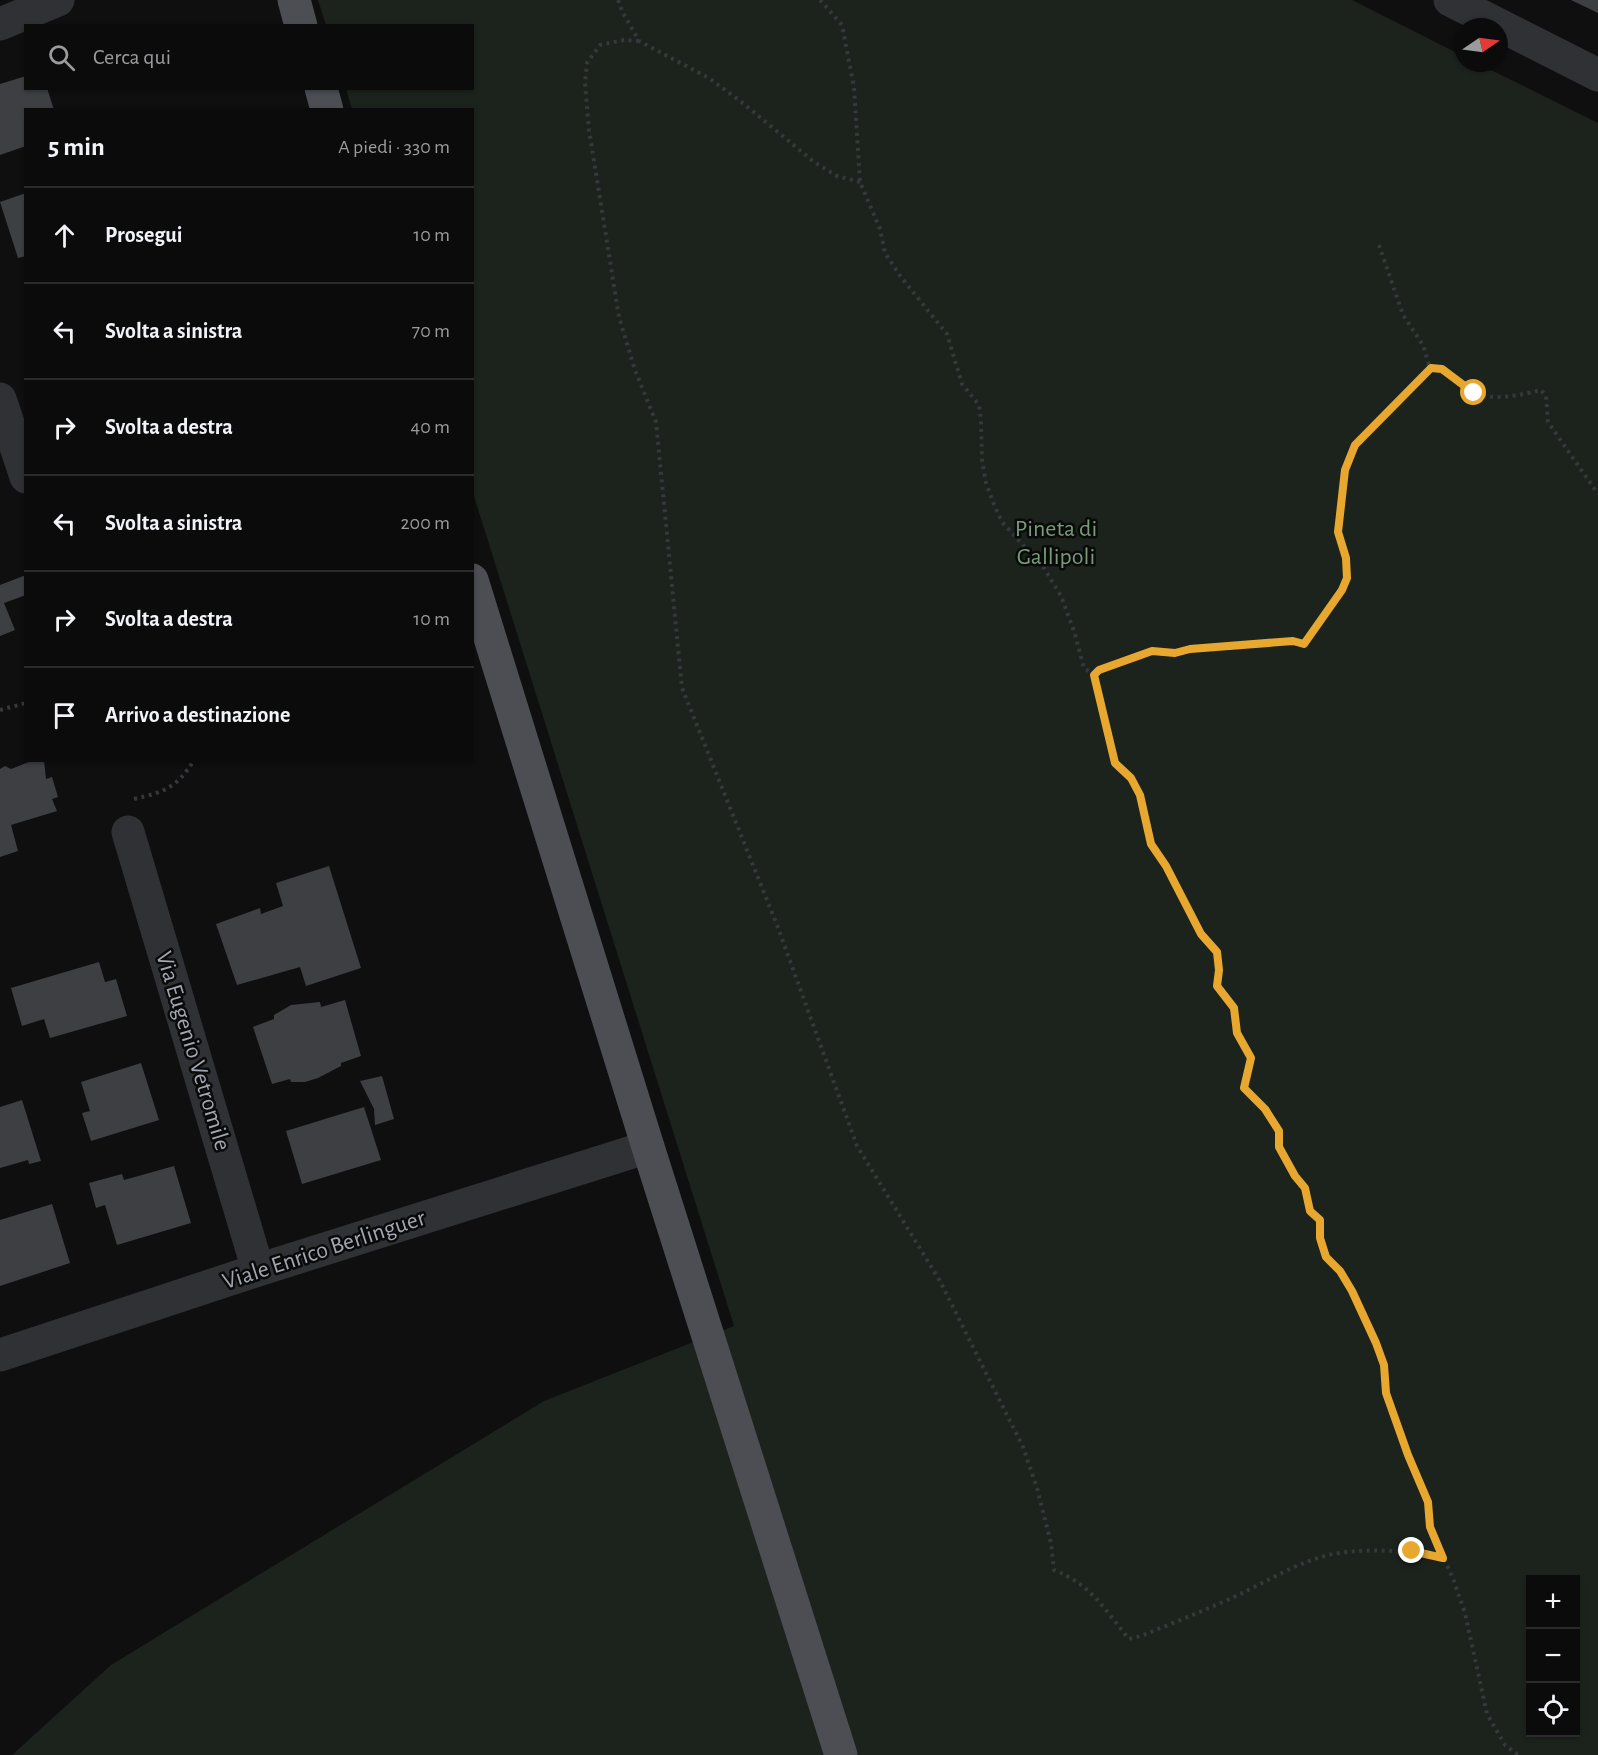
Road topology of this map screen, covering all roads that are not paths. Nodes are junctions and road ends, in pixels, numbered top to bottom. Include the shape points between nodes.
1 (58, 0) edge
2 (294, 0) edge
3 (1450, 0) edge
4 (0, 24) edge
5 (300, 24) edge
6 (1598, 75) edge
7 (322, 90) edge
8 (326, 108) edge
9 (0, 399) edge
10 (24, 471) edge
11 (474, 586) edge
12 (128, 832) dead end
13 (648, 1148) junction
14 (258, 1270) junction
15 (0, 1355) edge
16 (842, 1755) edge

1 - 4 street
2 - 5 main road
3 - 6 street
7 - 8 main road
9 - 10 street
11 - 13 main road
12 - 14 street, Via Eugenio Vetromile
13 - 14 street, Viale Enrico Berlinguer
13 - 16 main road
14 - 15 street, Viale Enrico Berlinguer

